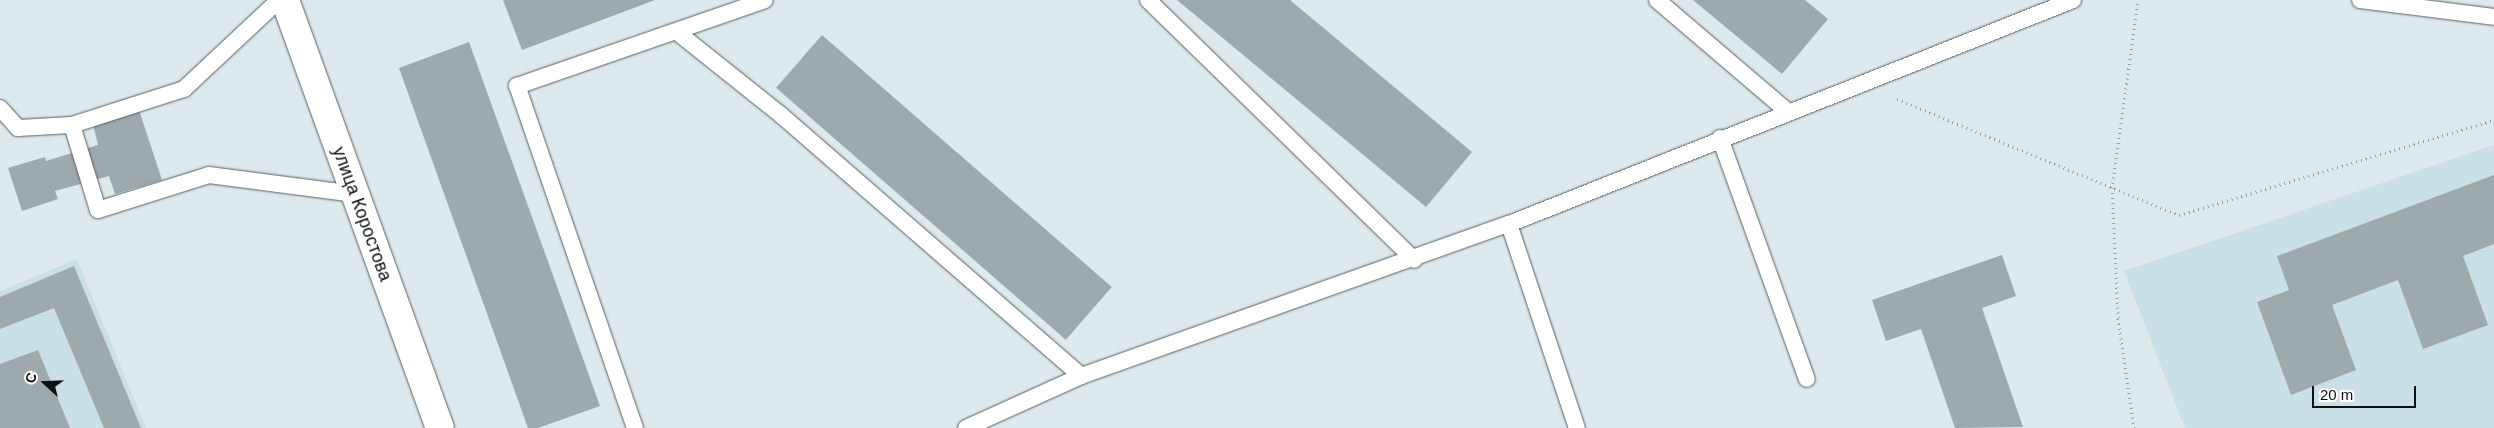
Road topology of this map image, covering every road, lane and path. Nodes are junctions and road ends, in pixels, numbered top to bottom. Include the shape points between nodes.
1 (279, 0) edge
2 (285, 0) edge
3 (765, 0) edge
4 (1148, 0) edge
5 (1658, 0) edge
6 (2073, 0) edge
7 (2138, 0) edge
8 (2360, 0) edge
9 (2494, 17) edge
10 (677, 32) junction
11 (1859, 84) junction
12 (0, 108) edge
13 (1788, 112) junction
14 (2494, 120) edge
15 (72, 125) junction
16 (1720, 138) junction
17 (2112, 188) junction
18 (355, 194) junction
19 (1509, 224) junction
20 (1414, 260) junction
21 (1081, 376) junction
22 (1807, 379) dead end
23 (440, 428) edge
24 (635, 428) edge
25 (966, 428) edge
26 (1577, 428) edge
27 (2134, 428) edge

1 - 15 lane via 184,89
2 - 18 street, улица Коростова
3 - 10 lane
4 - 20 lane
5 - 13 lane
6 - 11 lane
7 - 17 path
8 - 9 lane
10 - 21 lane via 781,115
10 - 24 lane via 517,86
11 - 13 lane
11 - 17 path
12 - 15 lane via 18,128
13 - 16 lane
14 - 17 path via 2179,215
15 - 18 lane via 98,210 209,175
16 - 19 lane
16 - 22 lane
17 - 27 path via 2118,318
18 - 23 street, улица Коростова
19 - 20 lane
19 - 26 lane
20 - 21 lane
21 - 25 lane

